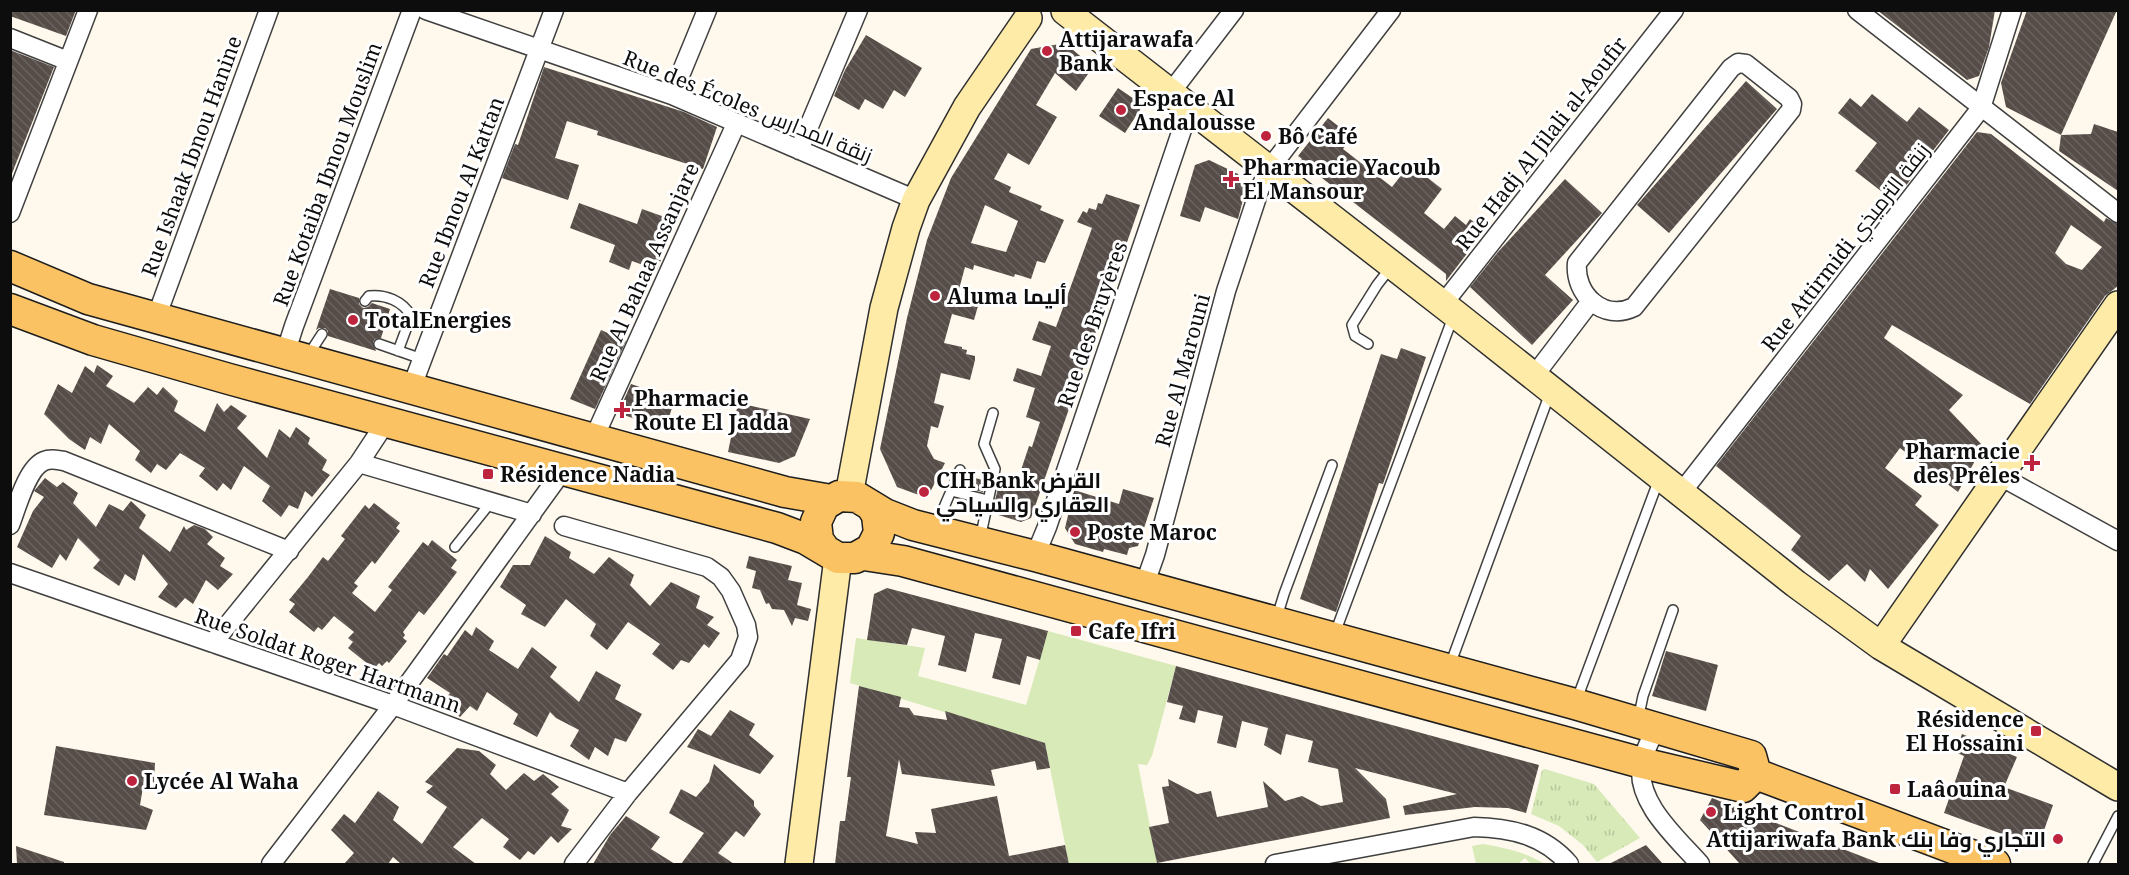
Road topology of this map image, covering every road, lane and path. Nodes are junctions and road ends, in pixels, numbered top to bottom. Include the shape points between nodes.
1 (88, 10) edge
2 (269, 10) edge
3 (412, 10) edge
4 (426, 10) edge
5 (554, 10) edge
6 (707, 10) edge
7 (858, 10) edge
8 (1234, 10) edge
9 (1391, 10) edge
10 (1674, 10) edge
11 (1857, 10) edge
12 (2012, 10) edge
13 (1066, 11) edge
14 (1024, 14) edge
15 (10, 39) edge
16 (539, 50) junction
17 (68, 61) junction
18 (672, 95) junction
19 (1180, 99) junction
20 (1981, 108) junction
21 (736, 124) junction
22 (799, 150) junction
23 (1270, 168) junction
24 (15, 189) edge
25 (916, 200) junction
26 (10, 213) edge
27 (2118, 213) edge
28 (1393, 265) junction
29 (10, 266) edge
30 (10, 289) edge
31 (88, 299) junction
32 (365, 301) dead end
33 (1591, 302) junction
34 (2118, 305) edge
35 (1449, 308) junction
36 (10, 309) edge
37 (156, 318) junction
38 (10, 326) edge
39 (322, 334) dead end
40 (93, 340) junction
41 (379, 344) dead end
42 (1368, 344) dead end
43 (398, 351) junction
44 (296, 356) junction
45 (422, 359) junction
46 (1543, 383) junction
47 (411, 389) junction
48 (993, 413) dead end
49 (386, 422) junction
50 (594, 440) junction
51 (359, 463) junction
52 (1332, 465) dead end
53 (562, 470) junction
54 (960, 470) dead end
55 (2000, 476) junction
56 (1670, 485) junction
57 (951, 491) junction
58 (988, 500) junction
59 (850, 501) junction
60 (491, 502) junction
61 (532, 514) junction
62 (10, 525) edge
63 (564, 526) dead end
64 (934, 530) junction
65 (2118, 541) edge
66 (980, 542) junction
67 (455, 547) dead end
68 (289, 551) junction
69 (841, 553) junction
70 (1035, 556) junction
71 (10, 573) edge
72 (1144, 586) junction
73 (1673, 610) dead end
74 (1276, 622) junction
75 (1333, 638) junction
76 (213, 643) junction
77 (1881, 646) junction
78 (1448, 669) junction
79 (1575, 704) junction
80 (393, 705) junction
81 (1646, 725) junction
82 (1642, 763) junction
83 (1756, 774) junction
84 (2118, 787) edge
85 (628, 793) junction
86 (2118, 816) edge
87 (2108, 836) junction
88 (2118, 842) edge
89 (271, 864) edge
90 (574, 864) edge
91 (799, 864) edge
92 (1275, 864) edge
93 (1569, 864) edge
94 (1700, 864) edge
95 (1995, 864) edge
96 (2093, 864) edge

1 - 17 street
2 - 37 street, Rue Ishaak Ibnou Hanine
3 - 44 street, Rue Kotaiba Ibnou Mouslim via 294,326
4 - 16 street, Rue des Écoles زنقة المدارس
5 - 16 street, Rue Ibnou Al Kattan
6 - 18 street
7 - 22 street
8 - 19 street, Rue des Bruyères
9 - 23 street, Rue Al Marouni
10 - 35 street, Rue Hadj Al Jilali al-Aoufir
11 - 20 street
12 - 20 street, Rue Attirmidi زنقة الترميذي
13 - 14 main road via 1048,22 1035,21
13 - 19 main road
14 - 25 main road
15 - 17 street
16 - 18 street, Rue des Écoles زنقة المدارس
16 - 45 street, Rue Ibnou Al Kattan
17 - 24 street
18 - 21 street, Rue des Écoles زنقة المدارس
19 - 23 main road
19 - 70 street, Rue des Bruyères
20 - 27 street
20 - 56 street, Rue Attirmidi زنقة الترميذي
21 - 22 street, Rue des Écoles زنقة المدارس
21 - 50 street, Rue Al Bahaa Assanjare
22 - 25 street, Rue des Écoles زنقة المدارس
23 - 28 main road
23 - 72 street, Rue Al Marouni via 1226,291
24 - 26 street
25 - 59 main road via 884,308
28 - 35 main road
28 - 42 lane via 1352,325 1355,336
29 - 31 main road
30 - 31 main road
31 - 37 main road
32 - 43 lane via 377,295 407,309 411,316
33 - 33 street via 1614,312 1634,307 1791,110 1790,98 1746,64 1738,63 1731,68 1578,263 1578,282
33 - 46 street
34 - 55 main road
35 - 46 main road
35 - 75 lane
36 - 40 main road
37 - 44 main road
38 - 40 main road
39 - 44 lane
40 - 49 main road
41 - 43 lane
43 - 45 lane
44 - 47 main road
45 - 47 street, Rue Ibnou Al Kattan
46 - 56 main road
46 - 78 lane
47 - 50 main road
48 - 58 lane via 984,444 995,468
49 - 51 street
49 - 53 main road
50 - 59 main road via 785,492
51 - 60 street
51 - 68 street
52 - 74 lane
53 - 61 street
53 - 69 main road via 777,528
54 - 57 lane
55 - 65 street
55 - 77 main road
56 - 77 main road
56 - 79 lane
57 - 58 lane
57 - 64 lane
58 - 66 lane
59 - 64 main road
59 - 69 main road via 824,505 816,522 818,540
59 - 69 main road via 877,515 879,533 876,541
60 - 61 street
60 - 67 lane
61 - 80 street
62 - 68 street via 30,475 35,467 51,459
63 - 85 street via 707,567 731,591 746,625 748,637 740,660
64 - 66 main road
66 - 70 main road
68 - 76 street
69 - 82 main road via 903,561
69 - 91 main road
70 - 72 main road
71 - 76 street, Rue Soldat Roger Hartmann
72 - 74 main road
73 - 81 lane via 1643,696
74 - 75 main road
75 - 78 main road
76 - 80 street, Rue Soldat Roger Hartmann
77 - 84 main road
78 - 79 main road
79 - 81 main road
80 - 85 street, Rue Soldat Roger Hartmann
80 - 89 street
81 - 82 street
81 - 83 main road via 1752,756
82 - 83 main road via 1743,787
82 - 94 street via 1641,778 1650,806
83 - 95 main road
85 - 90 street
86 - 87 lane
87 - 88 lane
87 - 96 lane
92 - 93 street via 1474,827 1530,835 1554,849

